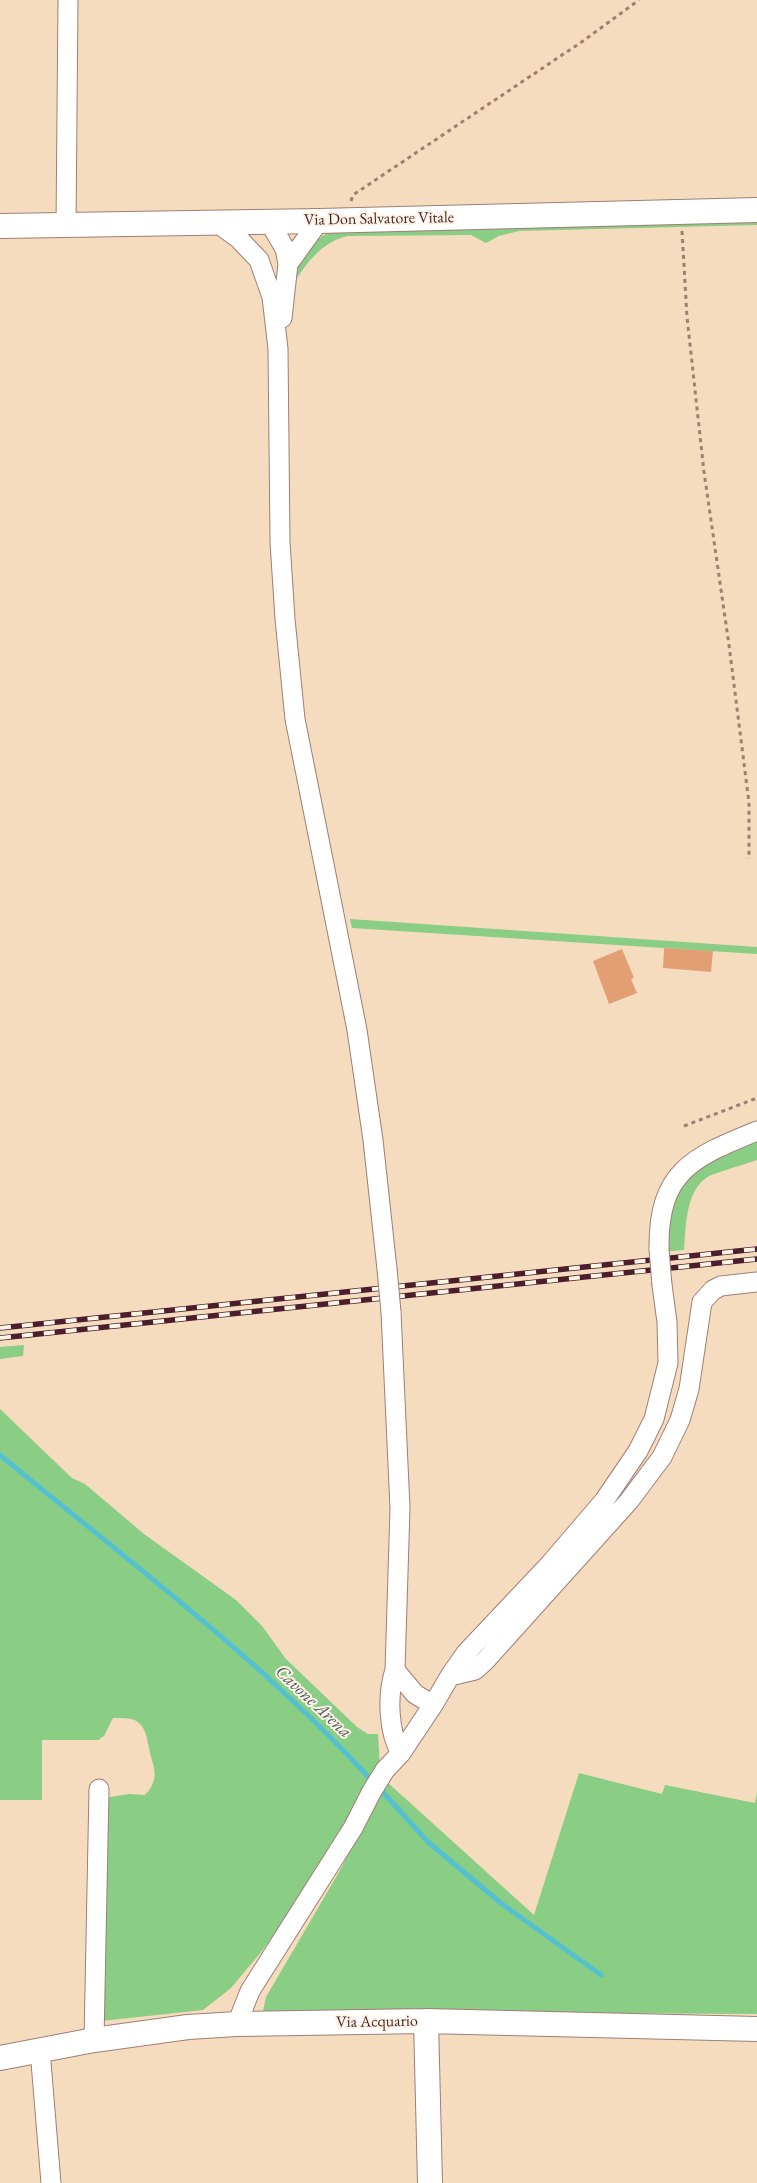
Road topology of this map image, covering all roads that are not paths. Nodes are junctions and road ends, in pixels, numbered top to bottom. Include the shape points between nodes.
1 (68, 0) edge
2 (757, 210) edge
3 (331, 221) junction
4 (269, 222) junction
5 (217, 223) junction
6 (0, 226) edge
7 (66, 226) junction
8 (253, 253) junction
9 (288, 264) junction
10 (278, 349) junction
11 (757, 1130) edge
12 (757, 1282) edge
13 (395, 1670) junction
14 (450, 1676) junction
15 (433, 1706) junction
16 (401, 1752) junction
17 (99, 1789) dead end
18 (426, 2021) junction
19 (238, 2024) junction
20 (757, 2030) edge
21 (94, 2040) junction
22 (40, 2050) junction
23 (0, 2058) edge
24 (51, 2183) edge
25 (430, 2183) edge

1 - 7 street
2 - 3 street, Via Don Salvatore Vitale
3 - 4 street, Via Don Salvatore Vitale
3 - 9 street
4 - 5 street, Via Don Salvatore Vitale
4 - 8 street
4 - 9 street via 285,249
5 - 7 street, Via Don Salvatore Vitale
5 - 8 street
6 - 7 street, Via Don Salvatore Vitale
8 - 10 street via 265,272 272,297
9 - 10 street
10 - 13 street, bridge via 280,542 290,679 357,1030 392,1312 400,1508
11 - 14 street, bridge via 706,1152 686,1167 668,1194 662,1213 659,1249 668,1363 654,1419 638,1451 604,1501 466,1653
12 - 14 street via 721,1286 712,1290 702,1302 686,1397 676,1428 653,1471 485,1661 475,1670
13 - 15 street via 415,1694
13 - 16 street via 391,1691 392,1729
14 - 15 street
15 - 16 street
16 - 19 street via 385,1770 354,1828 250,1991
17 - 21 street
18 - 19 street, Via Acquario
18 - 20 street, Via Acquario
18 - 25 street
19 - 21 street, Via Acquario via 188,2027
21 - 22 street, Via Acquario
22 - 23 street, Via Acquario
22 - 24 street

